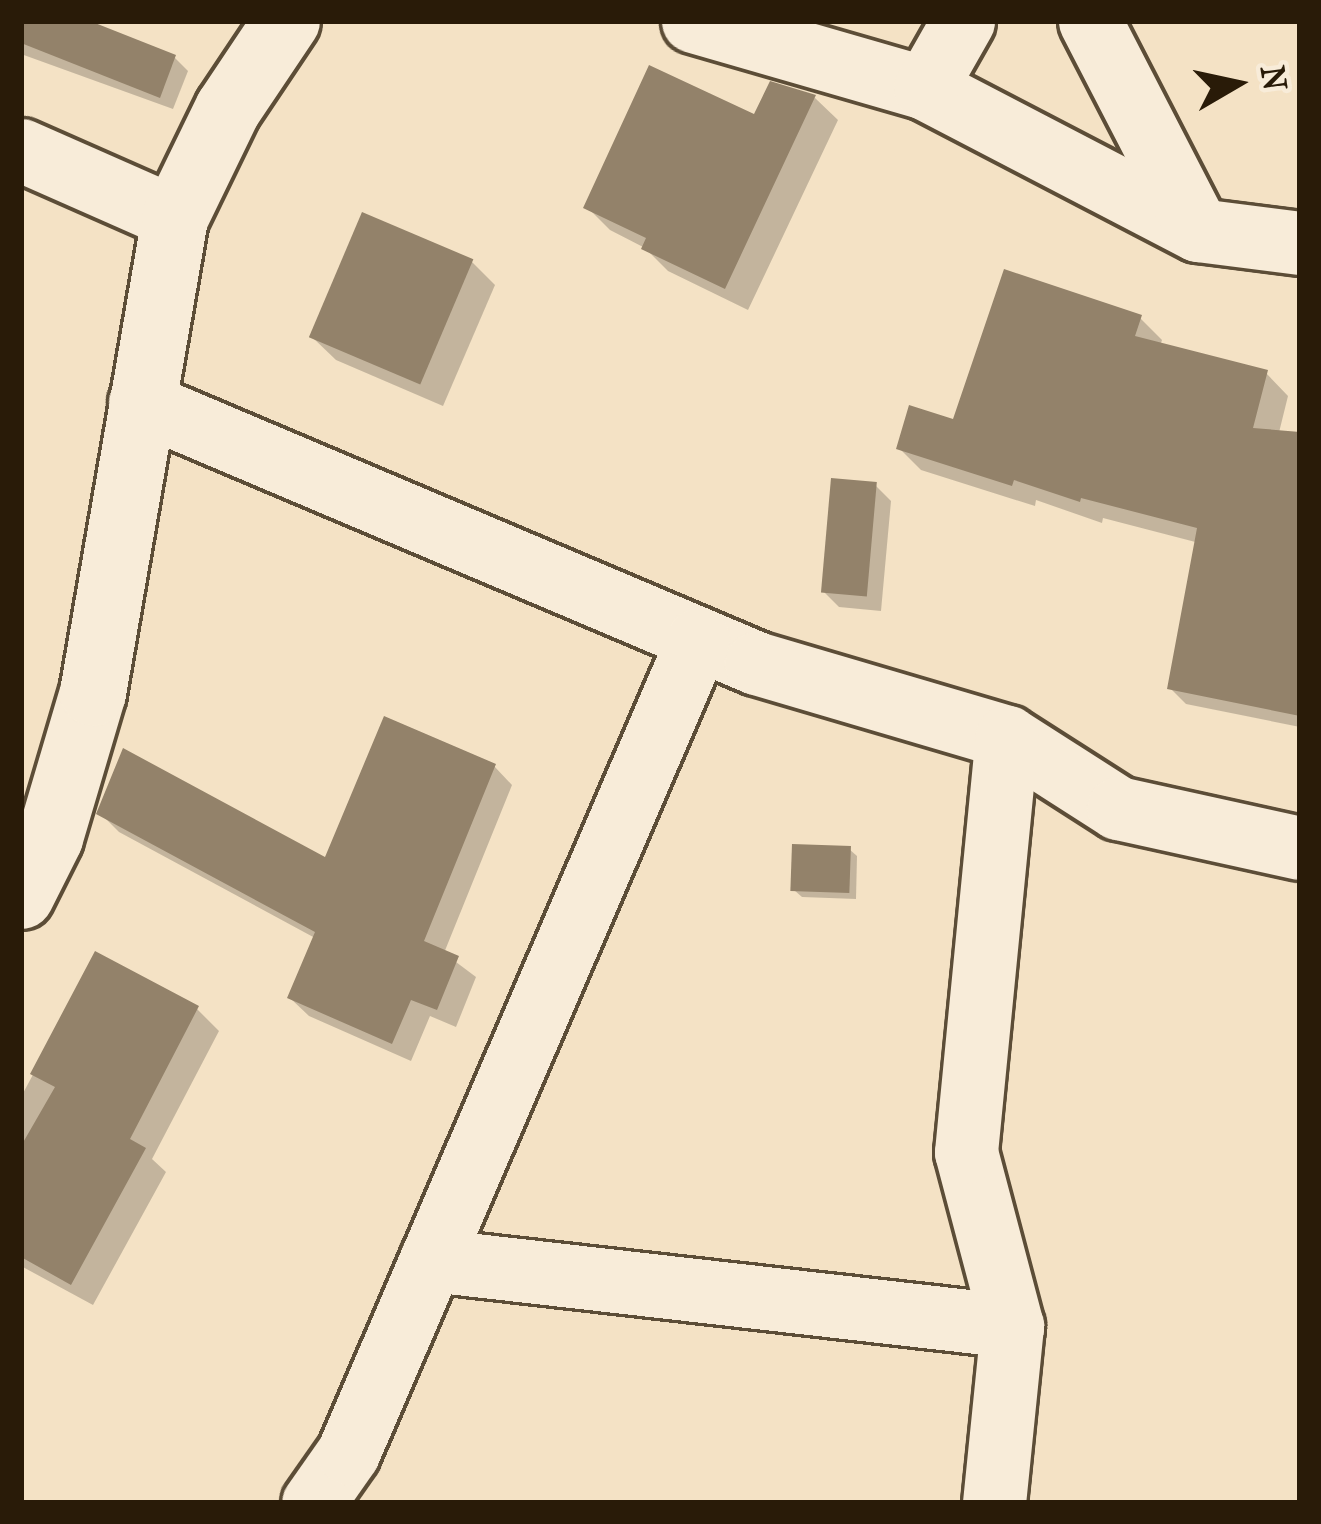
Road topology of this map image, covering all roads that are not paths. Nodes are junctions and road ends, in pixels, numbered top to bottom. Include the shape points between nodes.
1 (287, 21) edge
2 (693, 21) edge
3 (963, 21) edge
4 (1090, 21) edge
5 (925, 88) junction
6 (21, 150) edge
7 (175, 218) junction
8 (1198, 230) junction
9 (1300, 242) edge
10 (140, 401) junction
11 (698, 639) junction
12 (1007, 737) junction
13 (1300, 848) edge
14 (21, 896) edge
15 (431, 1260) junction
16 (1012, 1326) junction
17 (313, 1503) edge
18 (994, 1503) edge

1 - 7 street via 228,109
2 - 5 street
3 - 5 street
4 - 8 street
5 - 8 street
6 - 7 street
7 - 10 street
8 - 9 street
10 - 11 street
10 - 14 street via 93,693 50,838
11 - 12 street
11 - 15 street
12 - 13 street via 1118,808
12 - 16 street via 965,1152
15 - 16 street
15 - 17 street via 348,1453
16 - 18 street

